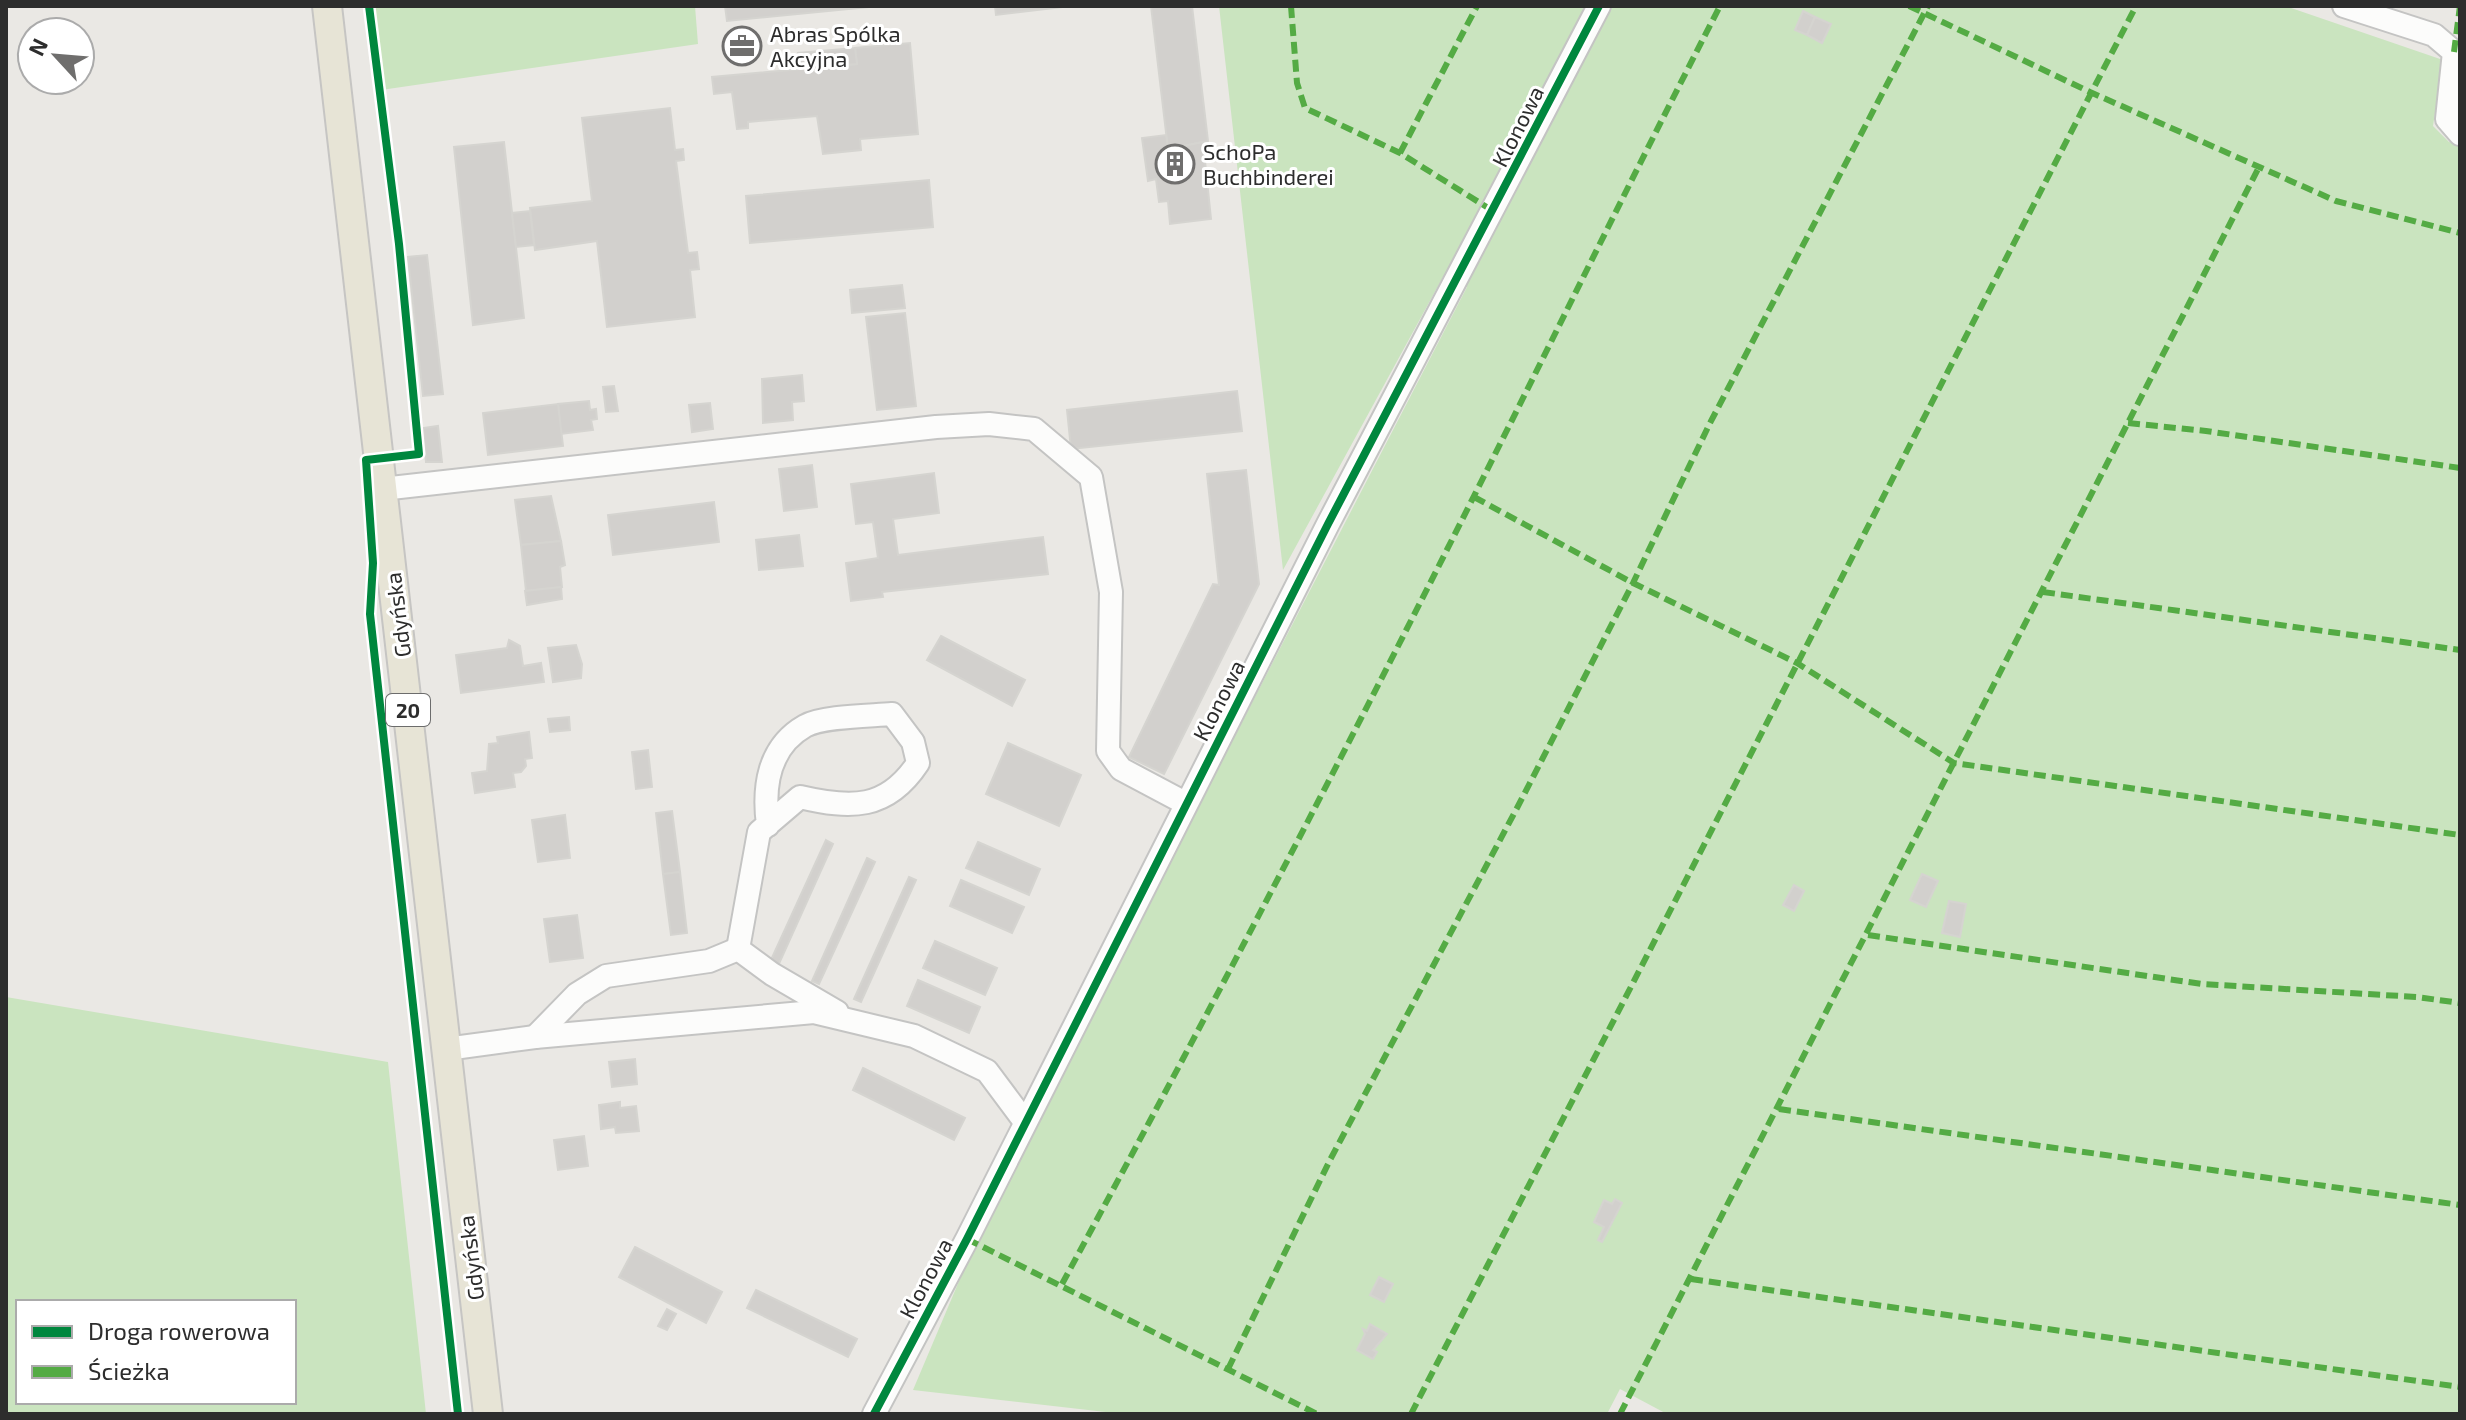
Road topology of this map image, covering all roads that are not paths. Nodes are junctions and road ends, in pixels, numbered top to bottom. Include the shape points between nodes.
1 (327, 6) edge
2 (1599, 6) edge
3 (2344, 6) edge
4 (2460, 134) edge
5 (382, 489) junction
6 (1185, 803) junction
7 (768, 825) junction
8 (738, 949) junction
9 (852, 1021) junction
10 (535, 1037) junction
11 (446, 1049) junction
12 (1025, 1122) junction
13 (488, 1414) edge
14 (874, 1414) edge

1 - 5 main road, Gdyńska / 20
2 - 6 street, Klonowa
3 - 4 street via 2434,35 2454,52 2447,119
5 - 6 street via 921,428 989,424 1034,429 1091,477 1111,592 1108,751 1121,769
5 - 11 main road, Gdyńska / 20
6 - 12 street, Klonowa
7 - 7 street via 764,797 773,756 805,726 892,714 913,742 918,763 903,787 873,802 836,805 800,797
7 - 8 street via 759,832
8 - 9 street
8 - 10 street via 709,961 606,976 577,994
9 - 10 street via 814,1012
9 - 12 street via 914,1036 987,1071
10 - 11 street
11 - 13 main road, Gdyńska / 20
12 - 14 street, Klonowa

